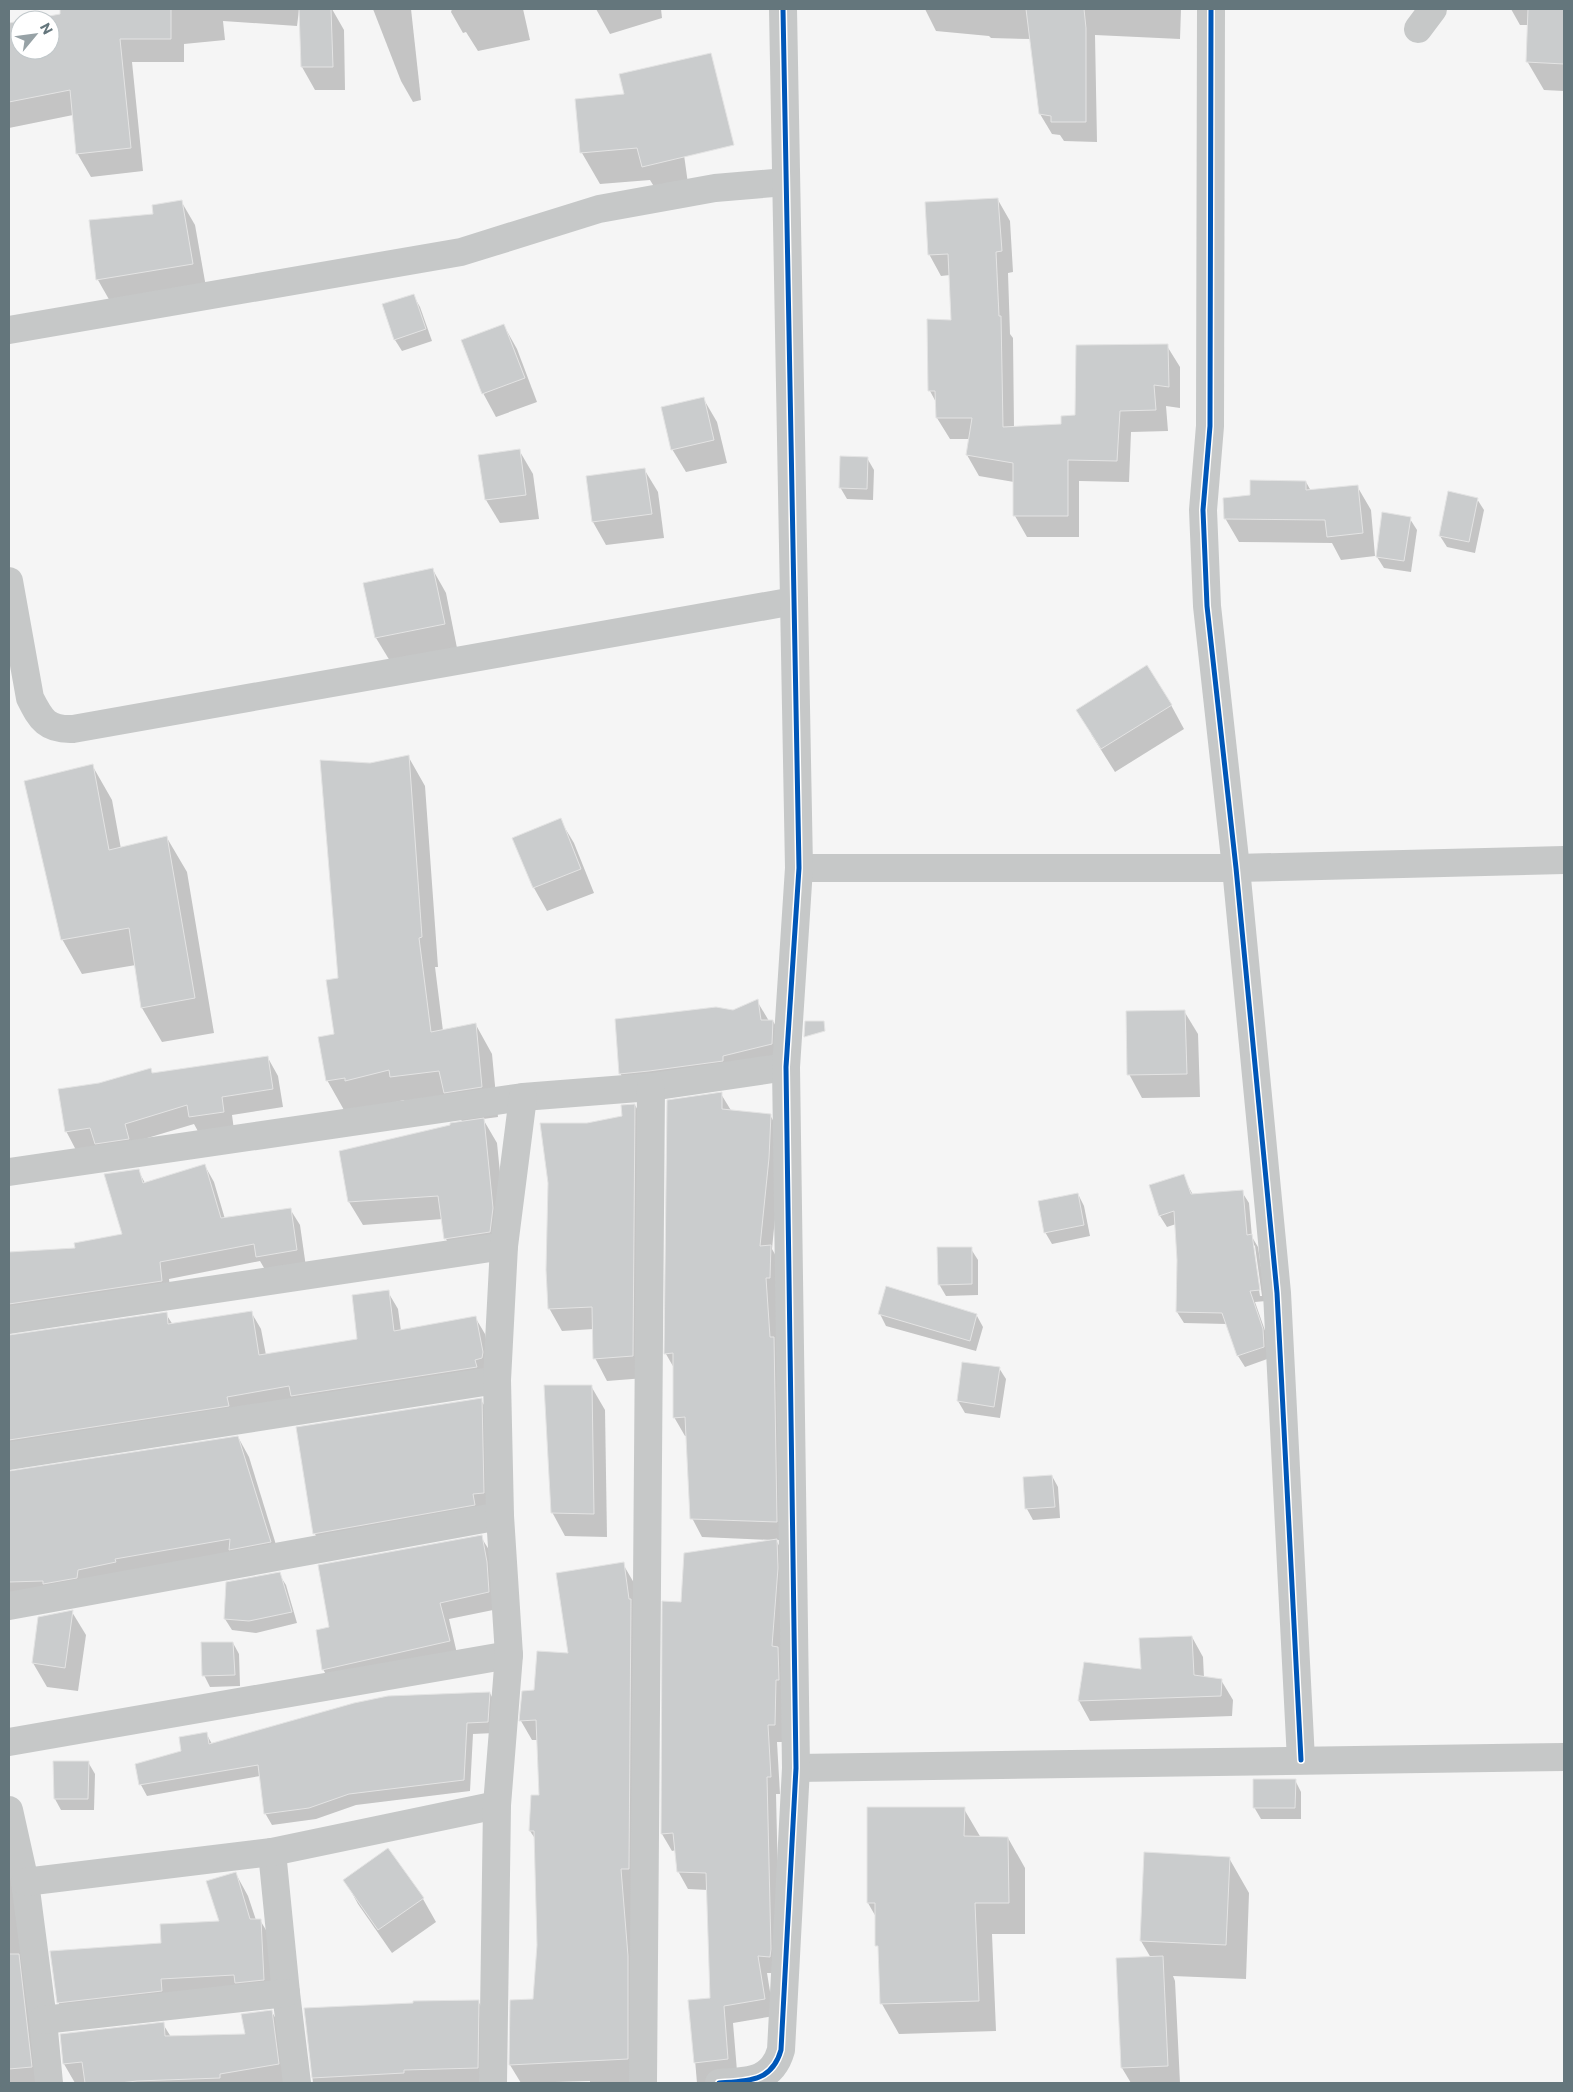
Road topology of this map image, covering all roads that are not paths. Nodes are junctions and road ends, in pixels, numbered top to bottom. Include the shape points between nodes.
1 (783, 9) edge
2 (1211, 9) edge
3 (786, 182) junction
4 (9, 330) edge
5 (9, 581) edge
6 (794, 601) junction
7 (1564, 860) edge
8 (799, 868) junction
9 (1236, 868) junction
10 (786, 1067) junction
11 (651, 1087) junction
12 (523, 1097) junction
13 (9, 1172) edge
14 (504, 1246) junction
15 (9, 1320) edge
16 (497, 1380) junction
17 (9, 1456) edge
18 (500, 1516) junction
19 (9, 1606) edge
20 (510, 1655) junction
21 (9, 1742) edge
22 (1564, 1757) edge
23 (1301, 1760) junction
24 (796, 1768) junction
25 (497, 1806) junction
26 (9, 1810) edge
27 (272, 1852) junction
28 (26, 1882) junction
29 (286, 1993) junction
30 (43, 2020) junction
31 (783, 2073) edge
32 (49, 2083) edge
33 (297, 2083) edge
34 (493, 2083) edge
35 (643, 2083) edge
36 (719, 2083) edge

1 - 3 street
2 - 9 street via 1210,426 1204,520 1207,606
3 - 4 street via 715,188 599,209 461,252
3 - 6 street
5 - 6 street via 30,698 38,716 59,729
6 - 8 street
7 - 9 street
8 - 9 street
8 - 10 street
9 - 23 street via 1277,1292
10 - 11 street
10 - 24 street
11 - 12 street
11 - 35 street
12 - 13 street
12 - 14 street
14 - 15 street
14 - 16 street
16 - 17 street
16 - 18 street
18 - 19 street
18 - 20 street
20 - 21 street
20 - 25 street
22 - 23 street
23 - 24 street
24 - 31 street via 781,2050
25 - 27 street
25 - 34 street
26 - 28 street
27 - 28 street
27 - 29 street
28 - 30 street
29 - 30 street
29 - 33 street
30 - 32 street
31 - 36 street via 771,2070 747,2081

